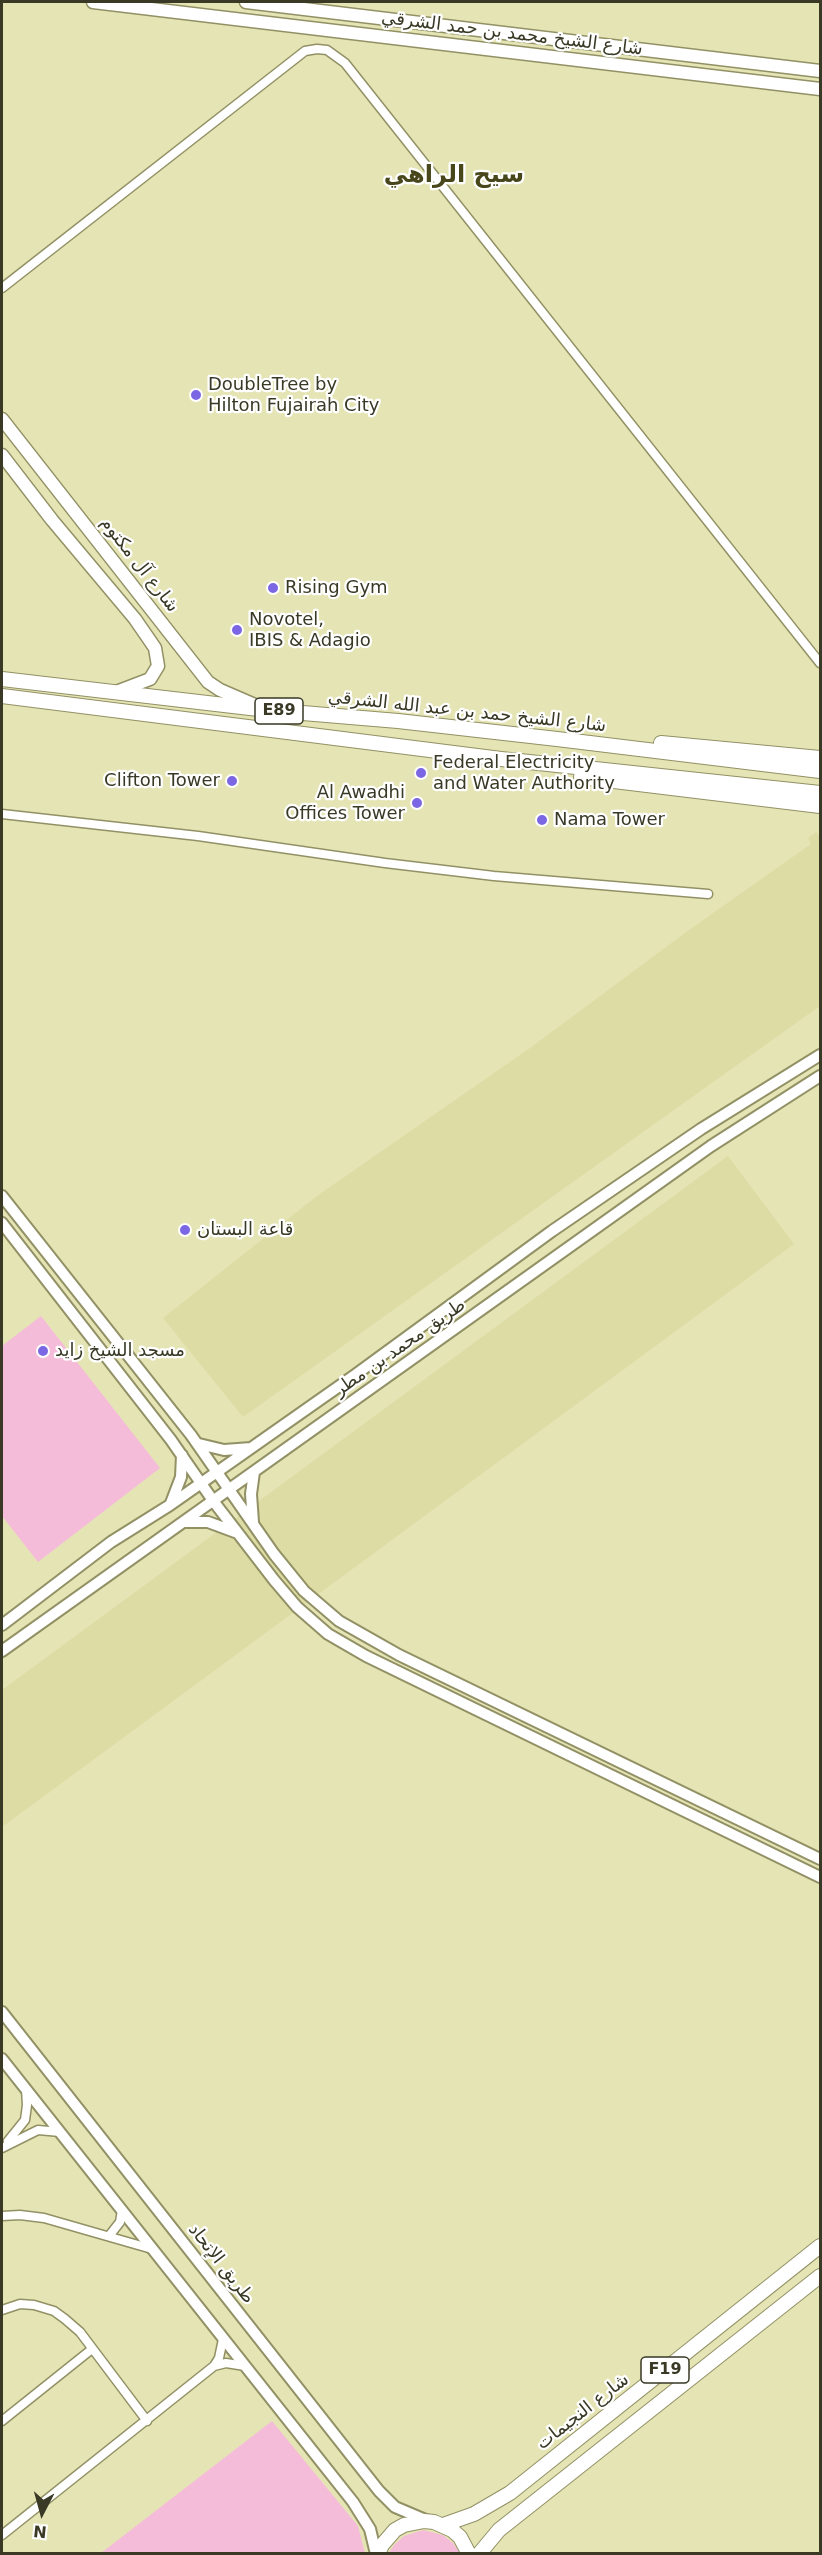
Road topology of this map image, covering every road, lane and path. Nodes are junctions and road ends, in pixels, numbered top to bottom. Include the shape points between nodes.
1 (93, 2) edge
2 (246, 2) edge
3 (820, 71) edge
4 (820, 89) edge
5 (2, 288) edge
6 (2, 419) edge
7 (2, 455) edge
8 (155, 615) junction
9 (135, 620) junction
10 (820, 663) edge
11 (2, 679) edge
12 (116, 693) junction
13 (2, 696) edge
14 (267, 710) junction
15 (557, 739) junction
16 (820, 758) edge
17 (501, 759) junction
18 (820, 771) edge
19 (820, 793) edge
20 (820, 806) edge
21 (2, 814) edge
22 (708, 894) dead end
23 (820, 1055) edge
24 (820, 1076) edge
25 (2, 1196) edge
26 (2, 1223) edge
27 (112, 1336) junction
28 (93, 1339) junction
29 (198, 1444) junction
30 (252, 1448) junction
31 (182, 1455) junction
32 (217, 1472) junction
33 (254, 1472) junction
34 (201, 1484) junction
35 (229, 1489) junction
36 (214, 1502) junction
37 (170, 1505) junction
38 (183, 1521) junction
39 (254, 1526) junction
40 (240, 1534) junction
41 (2, 1625) edge
42 (2, 1651) edge
43 (820, 1859) edge
44 (820, 1877) edge
45 (2, 2012) edge
46 (2, 2059) edge
47 (26, 2089) junction
48 (60, 2132) junction
49 (4, 2146) edge
50 (122, 2211) junction
51 (2, 2216) edge
52 (109, 2236) junction
53 (820, 2246) edge
54 (153, 2249) junction
55 (820, 2276) edge
56 (2, 2310) edge
57 (223, 2339) junction
58 (92, 2349) junction
59 (214, 2366) junction
60 (245, 2366) junction
61 (2, 2421) edge
62 (147, 2421) junction
63 (428, 2521) junction
64 (443, 2525) junction
65 (2, 2535) edge
66 (377, 2553) edge
67 (470, 2553) edge
68 (479, 2553) edge

1 - 4 main road, شارع الشيخ محمد بن حمد الشرقي
2 - 3 main road, شارع الشيخ محمد بن حمد الشرقي
5 - 10 street via 305,51 327,50 345,63
6 - 8 main road, شارع آل مكتوم
7 - 9 main road, شارع آل مكتوم
8 - 9 main road via 150,624
8 - 14 main road, شارع آل مكتوم via 208,682
9 - 12 main road, شارع آل مكتوم via 155,648 158,666 147,681
11 - 12 main road, شارع الشيخ حمد بن عبد الله الشرقي / E89
12 - 14 main road, شارع الشيخ حمد بن عبد الله الشرقي / E89
13 - 17 main road, E89
14 - 15 main road, شارع الشيخ حمد بن عبد الله الشرقي / E89
15 - 16 main road via 629,741
15 - 18 main road, شارع الشيخ حمد بن عبد الله الشرقي / E89
17 - 19 main road, E89
17 - 20 main road via 517,767 544,771
21 - 22 street via 484,875
23 - 30 street, طريق محمد بن مطر via 701,1129 552,1231
24 - 33 street, طريق محمد بن مطر via 711,1146
25 - 27 street
26 - 28 street
27 - 28 street via 107,1344
27 - 29 street
28 - 31 street
29 - 30 street via 224,1450
29 - 32 street
30 - 32 street, طريق محمد بن مطر
31 - 34 street
31 - 37 street via 182,1477
32 - 34 street, طريق محمد بن مطر
32 - 35 street
33 - 35 street, طريق محمد بن مطر
33 - 39 street
34 - 36 street
34 - 37 street, طريق محمد بن مطر
35 - 36 street, طريق محمد بن مطر
35 - 39 street
36 - 38 street, طريق محمد بن مطر
36 - 40 street
37 - 41 street, طريق محمد بن مطر via 111,1542
38 - 40 street via 216,1523
38 - 42 street, طريق محمد بن مطر
39 - 43 street via 304,1591 339,1621 399,1655
40 - 44 street via 297,1607 328,1634
45 - 63 street, طريق اﻹتحاد via 379,2491 395,2507
46 - 47 street
47 - 48 street
47 - 49 street via 24,2120
48 - 49 street via 38,2130
48 - 50 street
50 - 52 street via 120,2223
50 - 54 street
51 - 52 street via 44,2218
52 - 54 street
53 - 64 main road, شارع النجيمات / F19 via 510,2493 474,2514
54 - 57 street
55 - 68 main road, F19 via 499,2530
56 - 58 street via 20,2304 54,2312 74,2326
57 - 59 street
57 - 60 street
58 - 61 street
58 - 62 street
59 - 60 street
59 - 62 street
60 - 66 street via 365,2518
62 - 65 street
63 - 64 main road
63 - 66 main road via 395,2530
64 - 67 main road via 460,2537

